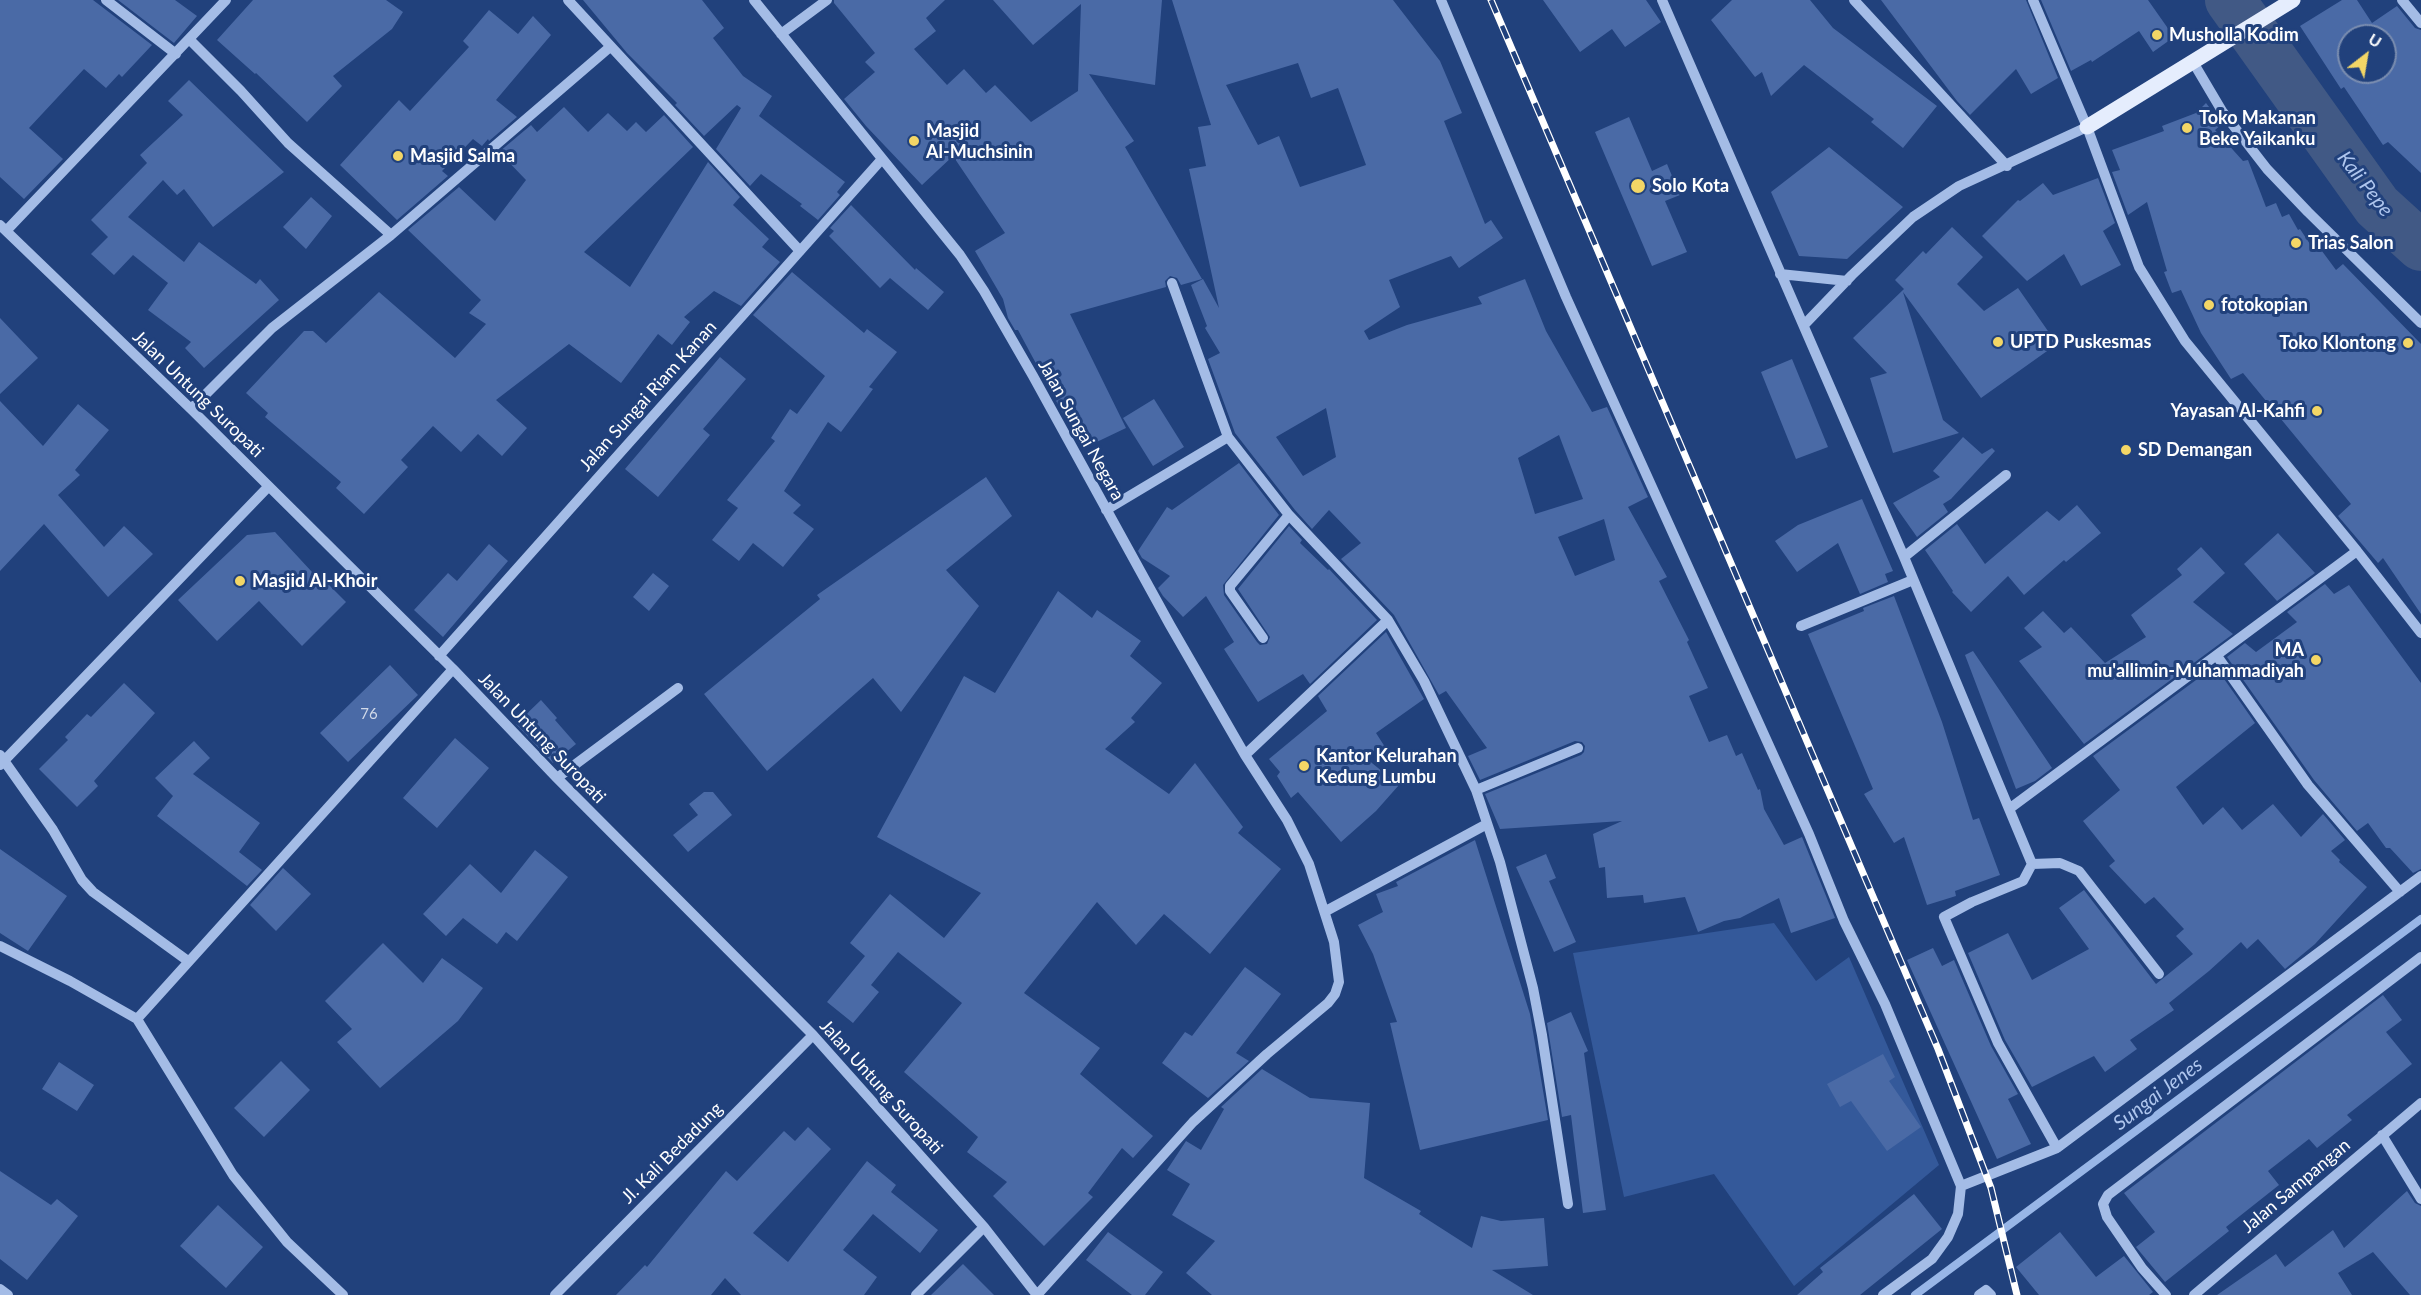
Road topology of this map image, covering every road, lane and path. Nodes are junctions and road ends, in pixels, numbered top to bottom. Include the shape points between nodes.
1 (106, 0) edge
2 (226, 0) edge
3 (568, 0) edge
4 (754, 0) edge
5 (827, 0) edge
6 (1441, 0) edge
7 (1662, 0) edge
8 (1854, 0) edge
9 (2032, 0) edge
10 (2402, 0) edge
11 (2278, 6) edge
12 (2421, 23) edge
13 (781, 34) junction
14 (189, 39) junction
15 (610, 47) junction
16 (176, 54) junction
17 (2193, 62) junction
18 (2087, 128) junction
19 (882, 159) junction
20 (2007, 166) junction
21 (3, 228) edge
22 (391, 234) junction
23 (800, 251) junction
24 (1780, 274) junction
25 (1847, 281) junction
26 (1172, 283) dead end
27 (2421, 323) edge
28 (1804, 325) junction
29 (191, 409) junction
30 (1228, 437) junction
31 (2006, 475) dead end
32 (268, 487) junction
33 (1106, 510) junction
34 (1290, 515) junction
35 (2357, 551) junction
36 (1904, 557) junction
37 (1913, 580) junction
38 (1388, 620) junction
39 (1801, 627) dead end
40 (2421, 633) edge
41 (1263, 638) dead end
42 (439, 656) junction
43 (2217, 656) junction
44 (453, 669) junction
45 (678, 688) dead end
46 (1578, 748) dead end
47 (1245, 755) junction
48 (2, 760) edge
49 (557, 778) junction
50 (1476, 790) junction
51 (2009, 809) junction
52 (1487, 824) junction
53 (2032, 864) junction
54 (2421, 876) edge
55 (2400, 892) junction
56 (1326, 911) junction
57 (0, 946) edge
58 (2421, 957) edge
59 (188, 961) junction
60 (2159, 974) dead end
61 (136, 1019) junction
62 (813, 1035) junction
63 (2421, 1103) edge
64 (2382, 1135) junction
65 (2057, 1148) junction
66 (1961, 1186) junction
67 (2421, 1199) edge
68 (1568, 1204) dead end
69 (984, 1227) junction
70 (0, 1289) edge
71 (8, 1295) edge
72 (343, 1295) edge
73 (555, 1295) edge
74 (915, 1295) edge
75 (1037, 1295) edge
76 (1882, 1295) edge
77 (1979, 1295) edge
78 (1991, 1295) edge
79 (2166, 1295) edge
80 (2194, 1295) edge

1 - 16 street
2 - 14 street
3 - 15 street
4 - 13 street, Jalan Sungai Negara
5 - 13 street
6 - 66 street via 1566,297 1809,834 1844,921 1885,1004
7 - 24 street
8 - 20 street
9 - 18 street
10 - 12 street
11 - 17 main road
13 - 19 street, Jalan Sungai Negara
14 - 16 street
14 - 22 street via 288,143
15 - 22 street
15 - 23 street
16 - 21 street
17 - 18 main road
17 - 27 street via 2222,111 2267,169
18 - 20 street
18 - 35 street via 2139,267 2185,341
19 - 23 street, Jalan Sungai Riam Kanan
19 - 33 street, Jalan Sungai Negara via 966,264
20 - 25 street via 1959,186 1913,217
21 - 29 street, Jalan Untung Suropati
22 - 29 street via 272,328
23 - 42 street, Jalan Sungai Riam Kanan
24 - 25 street
24 - 28 street
25 - 28 street
26 - 30 street
28 - 36 street
29 - 32 street, Jalan Untung Suropati
30 - 33 street
30 - 34 street
31 - 36 street
32 - 42 street, Jalan Untung Suropati
32 - 48 street
33 - 47 street, Jalan Sungai Negara
34 - 38 street
34 - 41 street via 1230,586
35 - 40 street
35 - 43 street
36 - 37 street
37 - 39 street
37 - 51 street
38 - 47 street
38 - 50 street via 1424,681
42 - 44 street, Jalan Untung Suropati
43 - 51 street
43 - 55 street via 2308,785
44 - 49 street, Jalan Untung Suropati
44 - 59 street
45 - 49 street
46 - 50 street
47 - 56 street, Jalan Sungai Negara via 1287,820
48 - 59 street via 93,892
49 - 62 street, Jalan Untung Suropati
50 - 52 street
51 - 53 street
52 - 56 street
52 - 68 street via 1533,988
53 - 60 street via 2060,863 2079,871
53 - 65 street via 2023,881 1944,917 1998,1043
54 - 55 street
55 - 65 street
56 - 75 street, Jalan Sungai Negara via 1339,968 1335,994 1193,1122
57 - 61 street
58 - 79 street via 2108,1195 2103,1204 2107,1217
59 - 61 street
61 - 72 street via 233,1175 287,1242
62 - 69 street, Jalan Untung Suropati
62 - 73 street, Jl. Kali Bedadung
63 - 64 street, Jalan Sampangan
64 - 67 street
64 - 80 street, Jalan Sampangan
65 - 66 street
66 - 76 street via 1958,1214 1948,1237 1932,1259
69 - 74 street
69 - 75 street, Jalan Untung Suropati
70 - 71 street
77 - 78 street via 1986,1290

